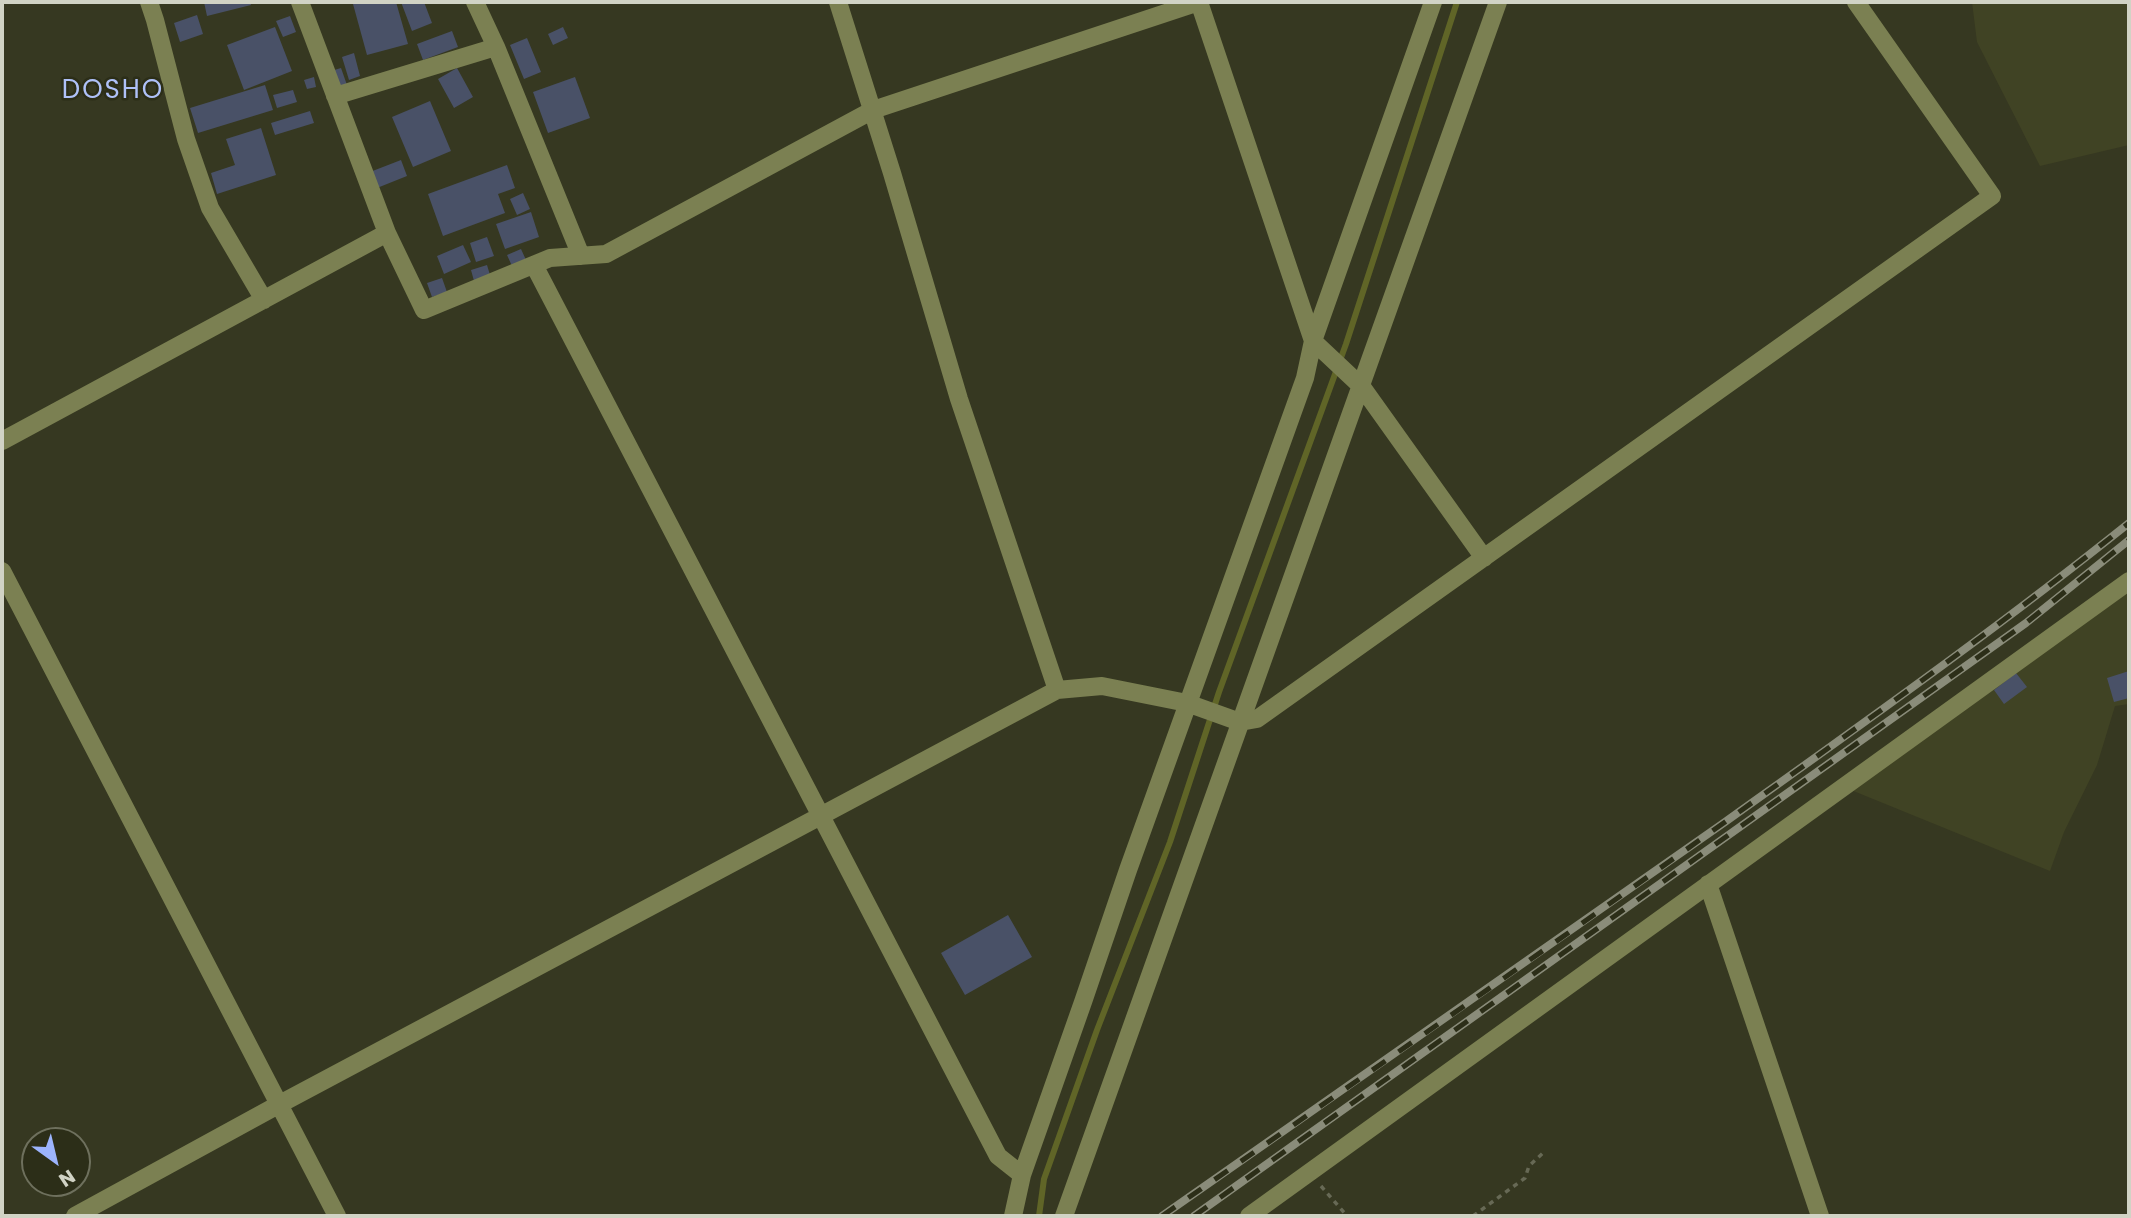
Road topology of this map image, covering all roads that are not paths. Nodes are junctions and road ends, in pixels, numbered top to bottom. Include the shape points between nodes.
1 (149, 2) edge
2 (300, 2) edge
3 (475, 2) edge
4 (838, 2) edge
5 (1199, 2) edge
6 (1433, 2) edge
7 (1498, 2) edge
8 (1856, 2) edge
9 (496, 47) junction
10 (335, 96) junction
11 (873, 110) junction
12 (387, 233) junction
13 (581, 256) junction
14 (534, 265) junction
15 (264, 300) junction
16 (1313, 341) junction
17 (1362, 387) junction
18 (2, 441) edge
19 (1484, 558) junction
20 (2, 571) edge
21 (2129, 581) edge
22 (1057, 690) junction
23 (1187, 703) junction
24 (1240, 722) junction
25 (821, 817) junction
26 (1708, 884) junction
27 (278, 1105) junction
28 (1022, 1175) junction
29 (75, 1216) edge
30 (337, 1216) edge
31 (1013, 1216) edge
32 (1064, 1216) edge
33 (1250, 1216) edge
34 (1820, 1216) edge

1 - 15 street via 210,208
2 - 10 street
3 - 9 street
4 - 11 street
5 - 11 street
5 - 16 street
6 - 16 street
7 - 17 street
8 - 19 street via 1992,197
9 - 10 street
9 - 13 street
10 - 12 street
11 - 13 street via 606,254
11 - 22 street via 959,399
12 - 14 street via 424,310
12 - 15 street
13 - 14 street via 550,258
14 - 25 street
15 - 18 street
16 - 17 street
16 - 23 street via 1305,378
17 - 19 street
17 - 24 street
19 - 24 street via 1257,719
20 - 27 street
21 - 26 street
22 - 23 street via 1102,686
22 - 25 street
23 - 24 street
23 - 28 street
24 - 32 street
25 - 27 street
25 - 28 street via 998,1156
26 - 33 street
26 - 34 street
27 - 29 street
27 - 30 street
28 - 31 street

